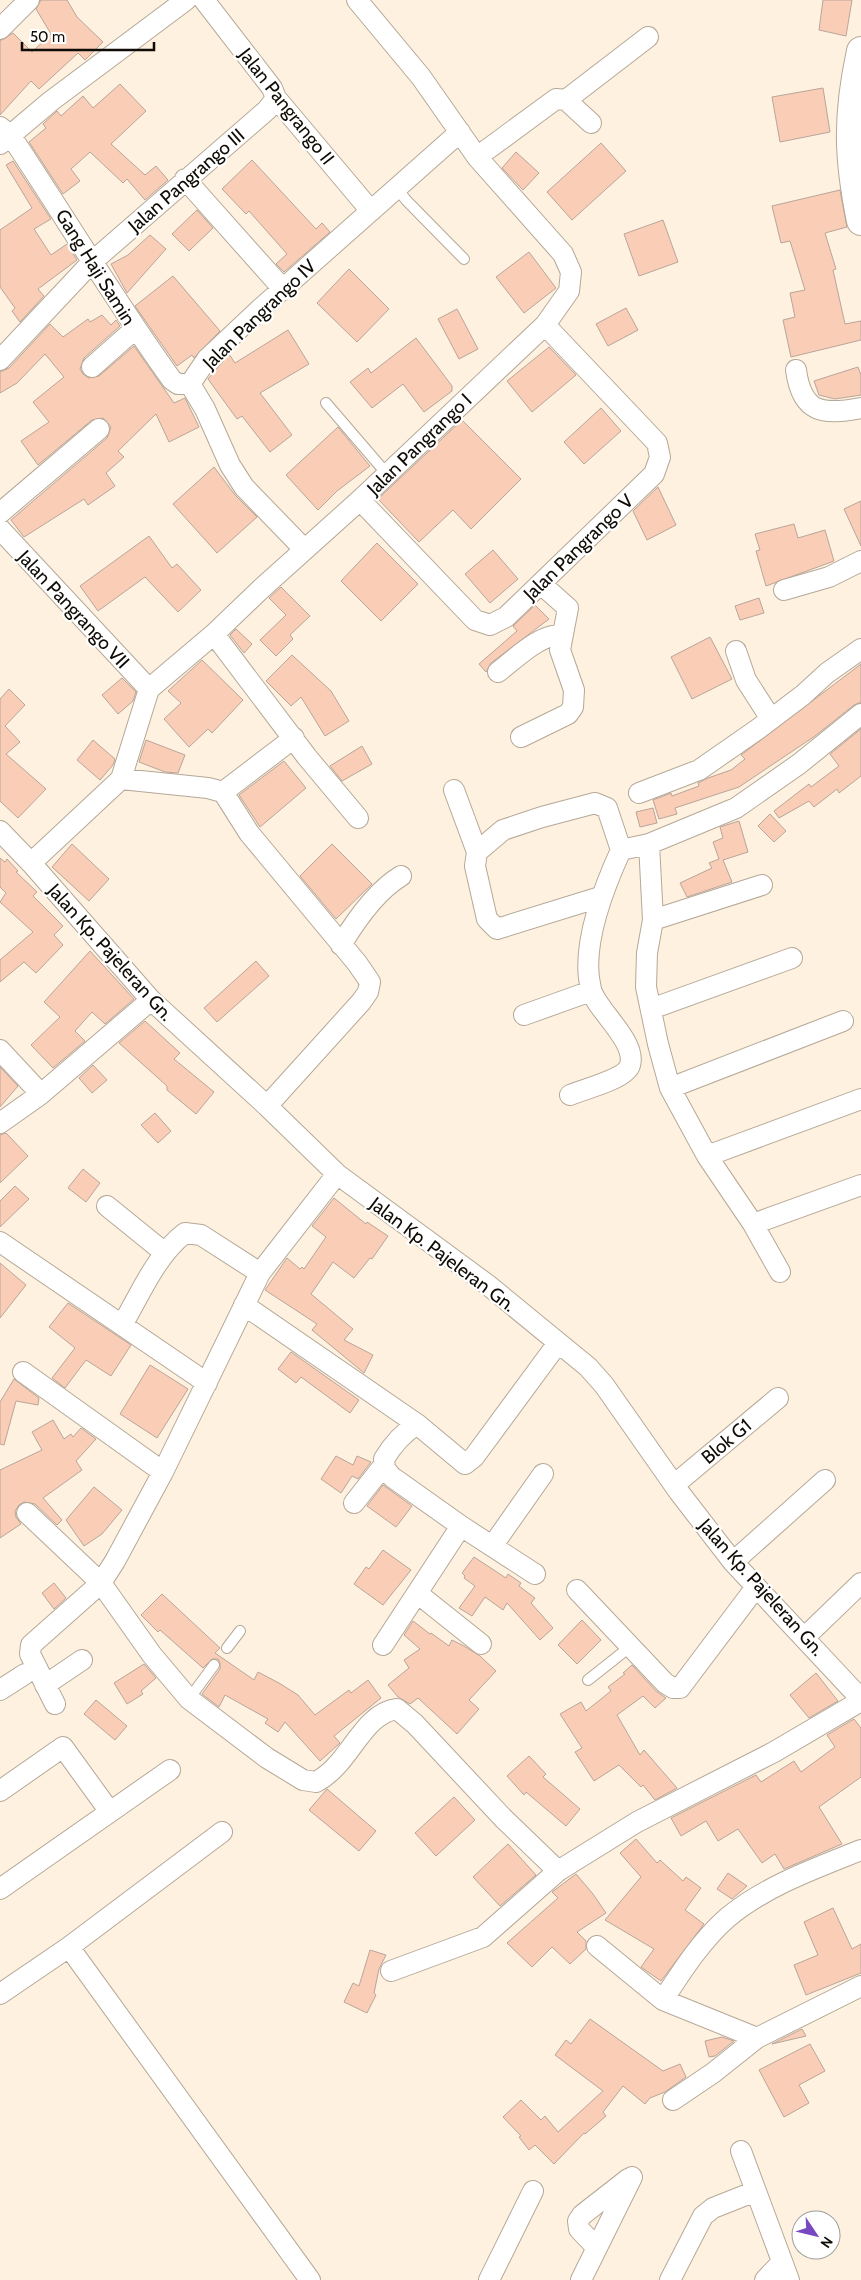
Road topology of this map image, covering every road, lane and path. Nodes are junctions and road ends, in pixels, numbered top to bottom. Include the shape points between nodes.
1 (29, 0) edge
2 (204, 0) edge
3 (357, 0) edge
4 (175, 4) edge
5 (0, 29) edge
6 (648, 37) dead end
7 (861, 51) edge
8 (276, 98) junction
9 (566, 100) junction
10 (591, 123) dead end
11 (460, 132) junction
12 (4, 136) edge
13 (477, 157) junction
14 (185, 179) junction
15 (397, 188) junction
16 (371, 211) junction
17 (861, 221) edge
18 (464, 259) dead end
19 (93, 261) junction
20 (283, 288) junction
21 (545, 325) junction
22 (136, 329) junction
23 (0, 360) edge
24 (92, 367) dead end
25 (796, 370) dead end
26 (190, 384) junction
27 (326, 403) dead end
28 (861, 408) edge
29 (99, 429) dead end
30 (387, 474) junction
31 (360, 500) junction
32 (0, 513) edge
33 (0, 529) edge
34 (304, 548) junction
35 (861, 560) edge
36 (541, 584) junction
37 (784, 590) dead end
38 (214, 634) junction
39 (562, 636) junction
40 (861, 649) edge
41 (736, 650) dead end
42 (498, 672) dead end
43 (149, 689) junction
44 (861, 714) edge
45 (771, 719) junction
46 (521, 737) dead end
47 (294, 738) junction
48 (121, 779) junction
49 (454, 790) dead end
50 (224, 792) junction
51 (639, 793) dead end
52 (358, 818) dead end
53 (0, 831) edge
54 (649, 844) junction
55 (621, 850) junction
56 (478, 852) junction
57 (31, 863) junction
58 (401, 876) dead end
59 (762, 885) dead end
60 (600, 897) junction
61 (653, 920) junction
62 (341, 945) junction
63 (792, 958) dead end
64 (591, 991) junction
65 (151, 1000) junction
66 (650, 1008) junction
67 (524, 1015) dead end
68 (843, 1021) dead end
69 (0, 1050) edge
70 (670, 1088) junction
71 (41, 1094) junction
72 (570, 1095) dead end
73 (861, 1099) edge
74 (267, 1106) junction
75 (0, 1123) edge
76 (707, 1156) junction
77 (336, 1174) junction
78 (861, 1185) edge
79 (107, 1206) dead end
80 (753, 1224) junction
81 (0, 1242) edge
82 (165, 1253) junction
83 (780, 1272) dead end
84 (260, 1274) junction
85 (244, 1305) junction
86 (122, 1325) junction
87 (558, 1342) junction
88 (23, 1372) dead end
89 (207, 1383) junction
90 (778, 1398) dead end
91 (417, 1424) junction
92 (384, 1465) junction
93 (163, 1472) junction
94 (543, 1474) dead end
95 (825, 1480) dead end
96 (674, 1485) junction
97 (354, 1503) dead end
98 (26, 1513) dead end
99 (462, 1526) junction
100 (493, 1545) junction
101 (734, 1562) junction
102 (535, 1574) dead end
103 (100, 1583) junction
104 (861, 1583) edge
105 (756, 1587) junction
106 (577, 1590) dead end
107 (417, 1593) junction
108 (240, 1631) dead end
109 (805, 1637) junction
110 (481, 1644) dead end
111 (383, 1645) dead end
112 (630, 1646) junction
113 (227, 1648) dead end
114 (82, 1660) dead end
115 (214, 1665) dead end
116 (25, 1674) dead end
117 (588, 1680) dead end
118 (45, 1685) junction
119 (0, 1690) edge
120 (188, 1699) junction
121 (861, 1700) edge
122 (55, 1704) dead end
123 (170, 1770) dead end
124 (0, 1790) edge
125 (110, 1812) junction
126 (222, 1832) dead end
127 (861, 1850) edge
128 (558, 1871) junction
129 (0, 1889) edge
130 (597, 1946) dead end
131 (69, 1947) junction
132 (391, 1972) dead end
133 (861, 1986) edge
134 (0, 1994) edge
135 (663, 2000) junction
136 (757, 2038) junction
137 (673, 2100) dead end
138 (741, 2151) dead end
139 (533, 2191) dead end
140 (756, 2191) junction
141 (597, 2248) dead end
142 (786, 2271) edge
143 (310, 2280) edge
144 (489, 2280) edge
145 (581, 2280) edge
146 (670, 2280) edge
147 (765, 2280) edge

1 - 5 street
2 - 8 street, Jalan Pangrango II via 272,88
3 - 11 street, Jalan Pangrango I via 421,77
4 - 12 street
6 - 9 street
7 - 17 main road via 850,123 851,168
8 - 14 street, Jalan Pangrango III via 267,110
8 - 16 street, Jalan Pangrango II
9 - 10 street
9 - 13 street via 556,99
11 - 13 street, Jalan Pangrango I
11 - 15 street, Jalan Pangrango IV
12 - 19 street, Gang Haji Samin
13 - 21 street, Jalan Pangrango I via 563,254 572,272 569,291
14 - 19 street, Jalan Pangrango III
14 - 20 street
15 - 16 street, Jalan Pangrango IV
15 - 18 lane
16 - 20 street, Jalan Pangrango IV
19 - 22 street, Gang Haji Samin
19 - 23 street, Jalan Pangrango III
20 - 26 street, Jalan Pangrango IV via 207,359
21 - 30 street, Jalan Pangrango I
21 - 36 street, Jalan Pangrango V via 657,444 660,457 654,474
22 - 24 street
22 - 26 street, Gang Haji Samin via 172,380 178,384
25 - 28 street via 799,389 815,409 830,413
26 - 34 street, Jalan Pangrango IV via 244,487
27 - 30 lane
29 - 32 street
30 - 31 street, Jalan Pangrango I
31 - 34 street, Jalan Pangrango I
31 - 36 street, Jalan Pangrango V via 475,620 490,625 506,617
33 - 43 street, Jalan Pangrango VII
34 - 38 street, Jalan Pangrango I
35 - 37 street via 829,577
36 - 39 street via 568,608
38 - 43 street, Jalan Pangrango I
38 - 47 street
39 - 42 street via 554,634 544,638
39 - 46 street via 560,650 574,690 573,706 568,714
40 - 45 street via 826,672 803,695
41 - 45 street via 746,680
43 - 48 street
44 - 54 street via 799,764 736,808
45 - 51 street via 699,770
47 - 50 street
47 - 52 street
48 - 50 street
48 - 57 street
49 - 56 street
50 - 62 street via 249,833
53 - 57 street, Jalan Kp. Pajeleran Gn.
54 - 55 street
54 - 61 street
55 - 56 street via 607,808 595,803 503,830
55 - 60 street
56 - 60 street via 474,866 477,881 487,918 496,929
57 - 65 street, Jalan Kp. Pajeleran Gn.
58 - 62 street via 380,892
59 - 61 street
60 - 64 street via 590,949 588,974
61 - 66 street via 646,987
62 - 74 street via 370,982 368,992
63 - 66 street
64 - 67 street
64 - 72 street via 624,1041 631,1064 618,1077
65 - 71 street
65 - 74 street, Jalan Kp. Pajeleran Gn.
66 - 70 street
68 - 70 street
69 - 71 street
70 - 76 street
71 - 75 street
73 - 76 street
74 - 77 street, Jalan Kp. Pajeleran Gn.
76 - 80 street
77 - 84 street
77 - 87 street, Jalan Kp. Pajeleran Gn. via 488,1285
78 - 80 street
79 - 82 street
80 - 83 street
81 - 86 street
82 - 84 street via 174,1241 185,1233 193,1232
82 - 86 street
84 - 85 street
85 - 89 street
85 - 91 street
86 - 89 street
87 - 91 street via 468,1464 460,1461
87 - 96 street, Jalan Kp. Pajeleran Gn. via 604,1385
88 - 93 street
89 - 93 street
90 - 96 street, Blok G1
91 - 92 street via 390,1449
92 - 97 street
92 - 99 street via 392,1477
93 - 103 street
94 - 100 street
95 - 101 street
96 - 101 street, Jalan Kp. Pajeleran Gn.
98 - 103 street
99 - 100 street
99 - 107 street
100 - 102 street
101 - 105 street, Jalan Kp. Pajeleran Gn.
103 - 118 street via 33,1640 30,1654
103 - 120 street
104 - 109 street
105 - 109 street, Jalan Kp. Pajeleran Gn.
105 - 112 street via 680,1688 665,1683
106 - 112 street
107 - 110 street
107 - 111 street
108 - 113 lane
109 - 121 street, Jalan Kp. Pajeleran Gn.
112 - 117 lane
114 - 118 street
115 - 120 lane
116 - 119 street
118 - 122 street
120 - 128 street via 267,1758 310,1782 325,1778 336,1769 372,1721 384,1711 397,1709
121 - 128 street via 774,1752 637,1822
123 - 125 street
124 - 125 street via 64,1746
125 - 129 street
126 - 131 street
127 - 135 street via 806,1872 734,1914 712,1933
128 - 132 street via 483,1937
130 - 135 street
131 - 134 street
131 - 143 street
133 - 136 street
135 - 136 street
136 - 137 street via 714,2073
138 - 140 street
139 - 144 street
140 - 142 street
140 - 146 street via 713,2208 703,2216
141 - 145 street
142 - 147 street

